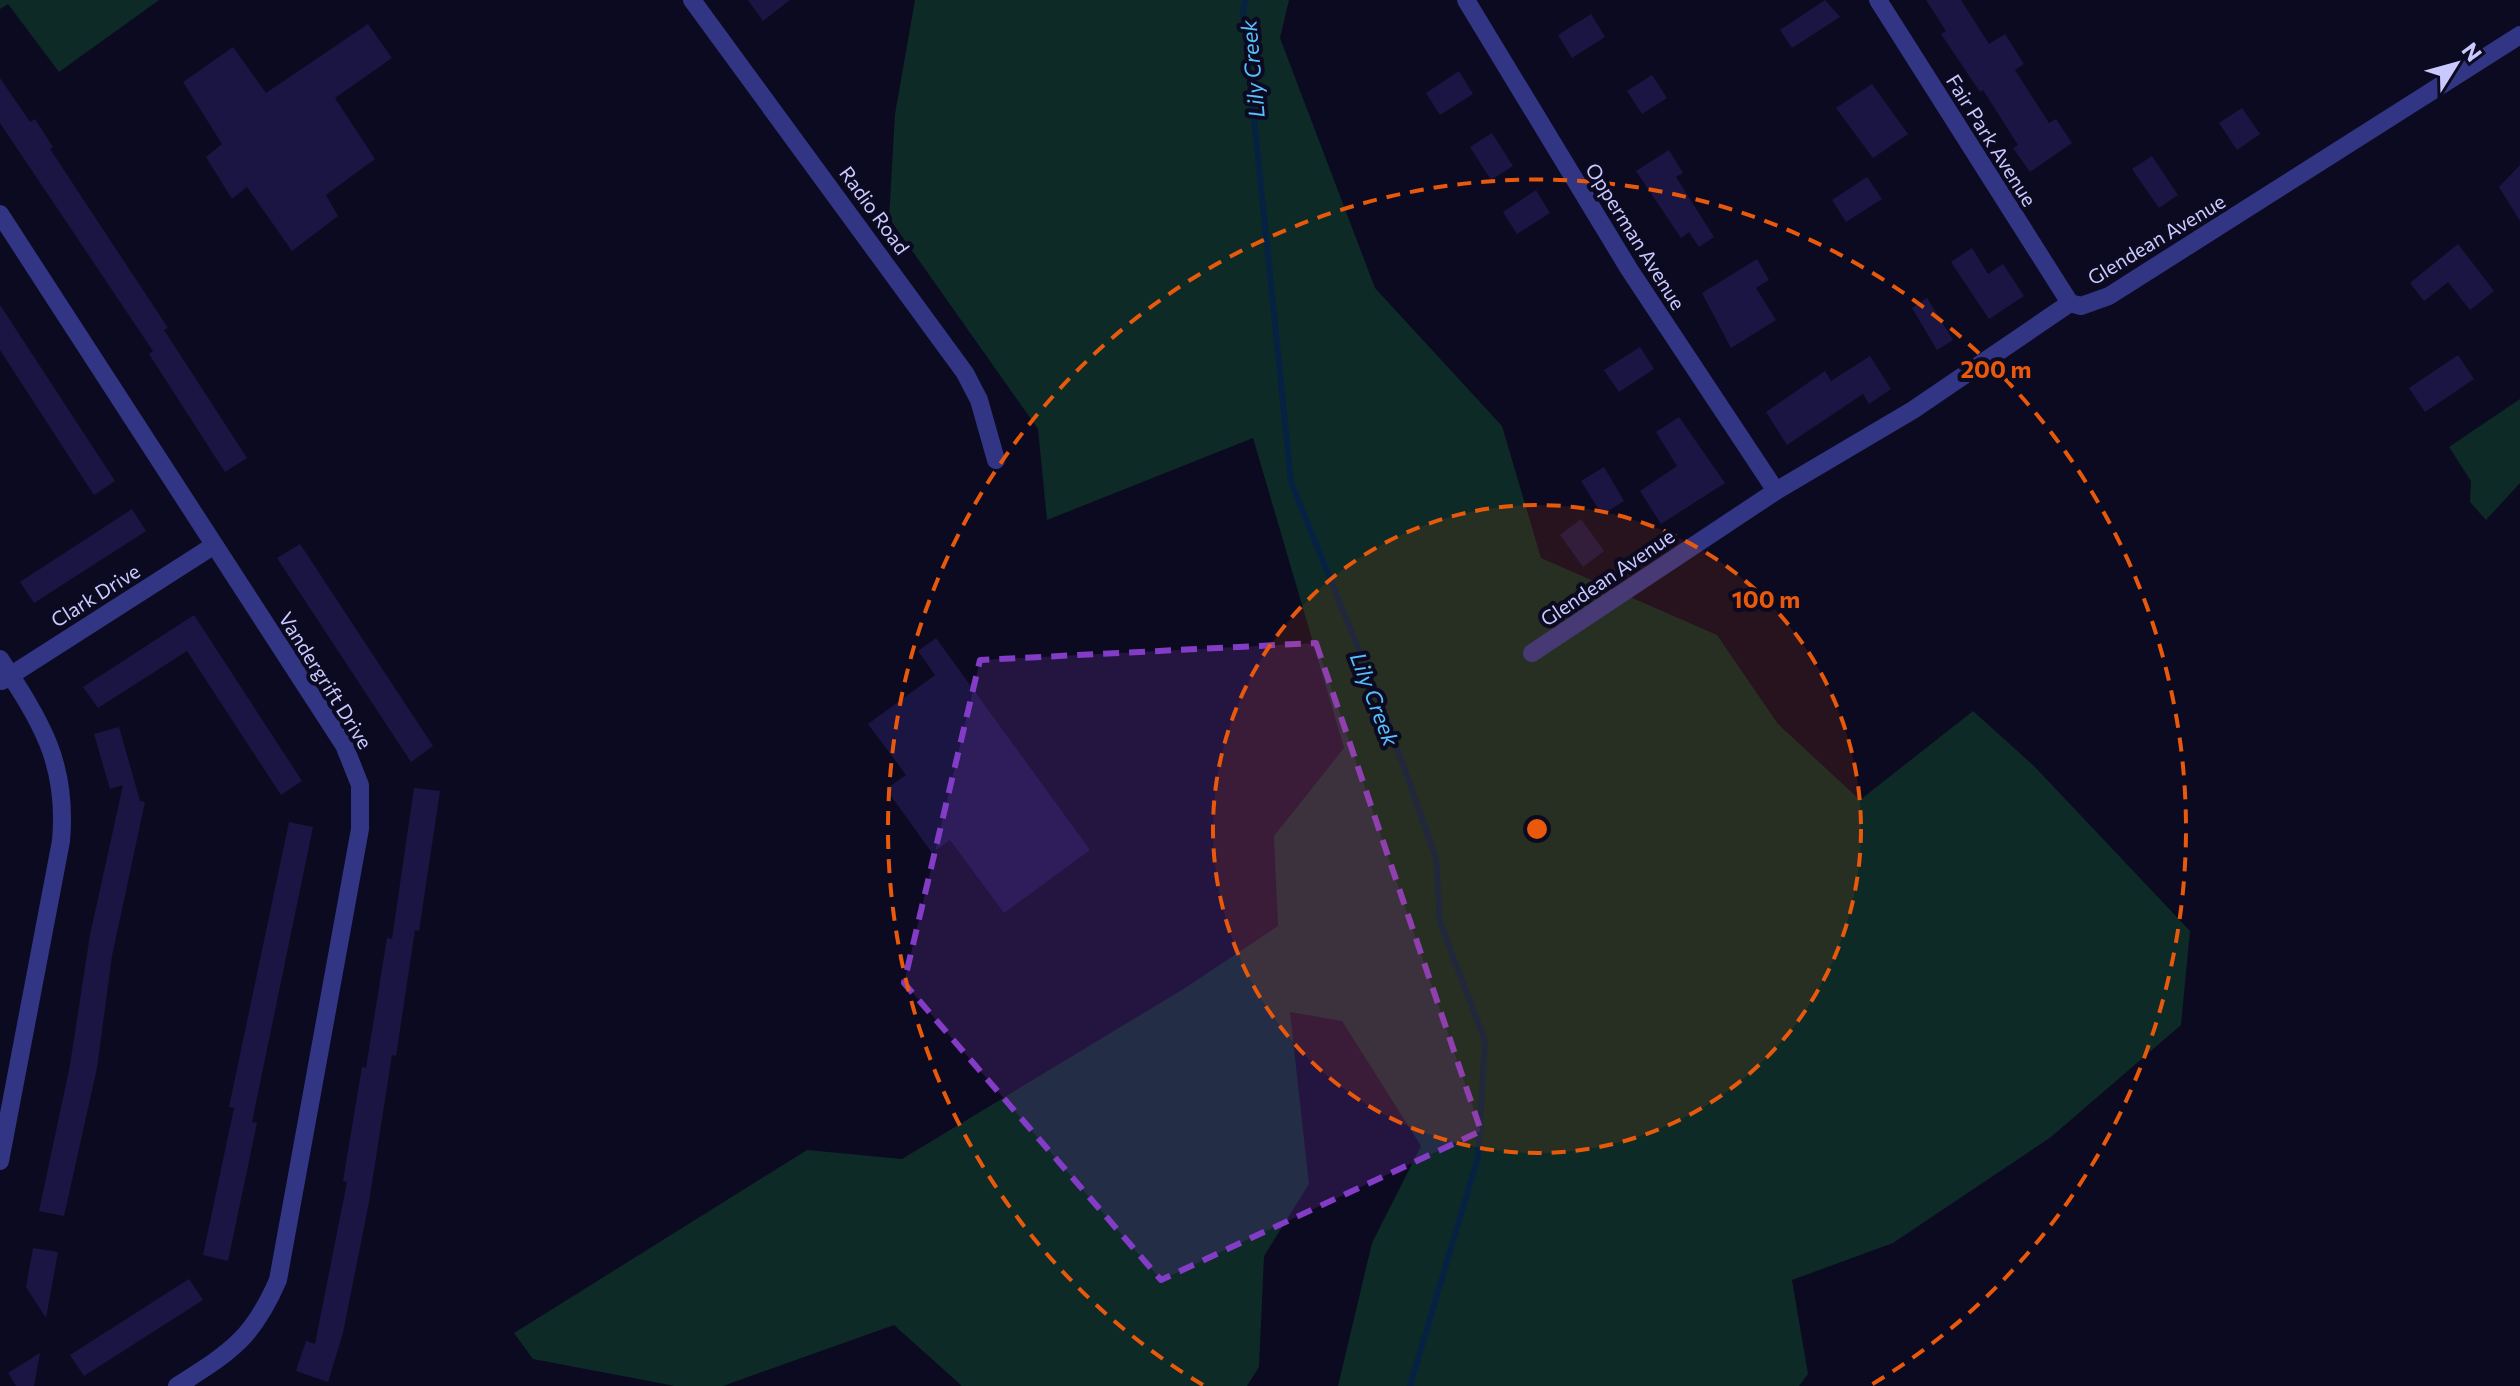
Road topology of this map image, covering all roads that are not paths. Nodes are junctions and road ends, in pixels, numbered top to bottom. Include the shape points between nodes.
1 (692, 0) edge
2 (1466, 0) edge
3 (1878, 0) edge
4 (2520, 35) edge
5 (0, 214) edge
6 (2070, 303) junction
7 (996, 460) dead end
8 (1776, 491) junction
9 (213, 546) junction
10 (1532, 653) dead end
11 (3, 672) edge
12 (0, 1161) edge
13 (177, 1386) edge

1 - 7 street, Radio Road via 965,373 979,400
2 - 8 street, Opperman Avenue via 1629,269
3 - 6 street, Fair Park Avenue
4 - 6 street, Glendean Avenue via 2109,296 2081,306
5 - 9 street, Vandergrift Drive
6 - 8 street, Glendean Avenue via 1913,410
8 - 10 street, Glendean Avenue
9 - 11 street, Clark Drive
9 - 13 street, Vandergrift Drive via 344,745 354,764 362,807 278,1280 242,1340
11 - 12 street via 40,721 55,756 64,813

